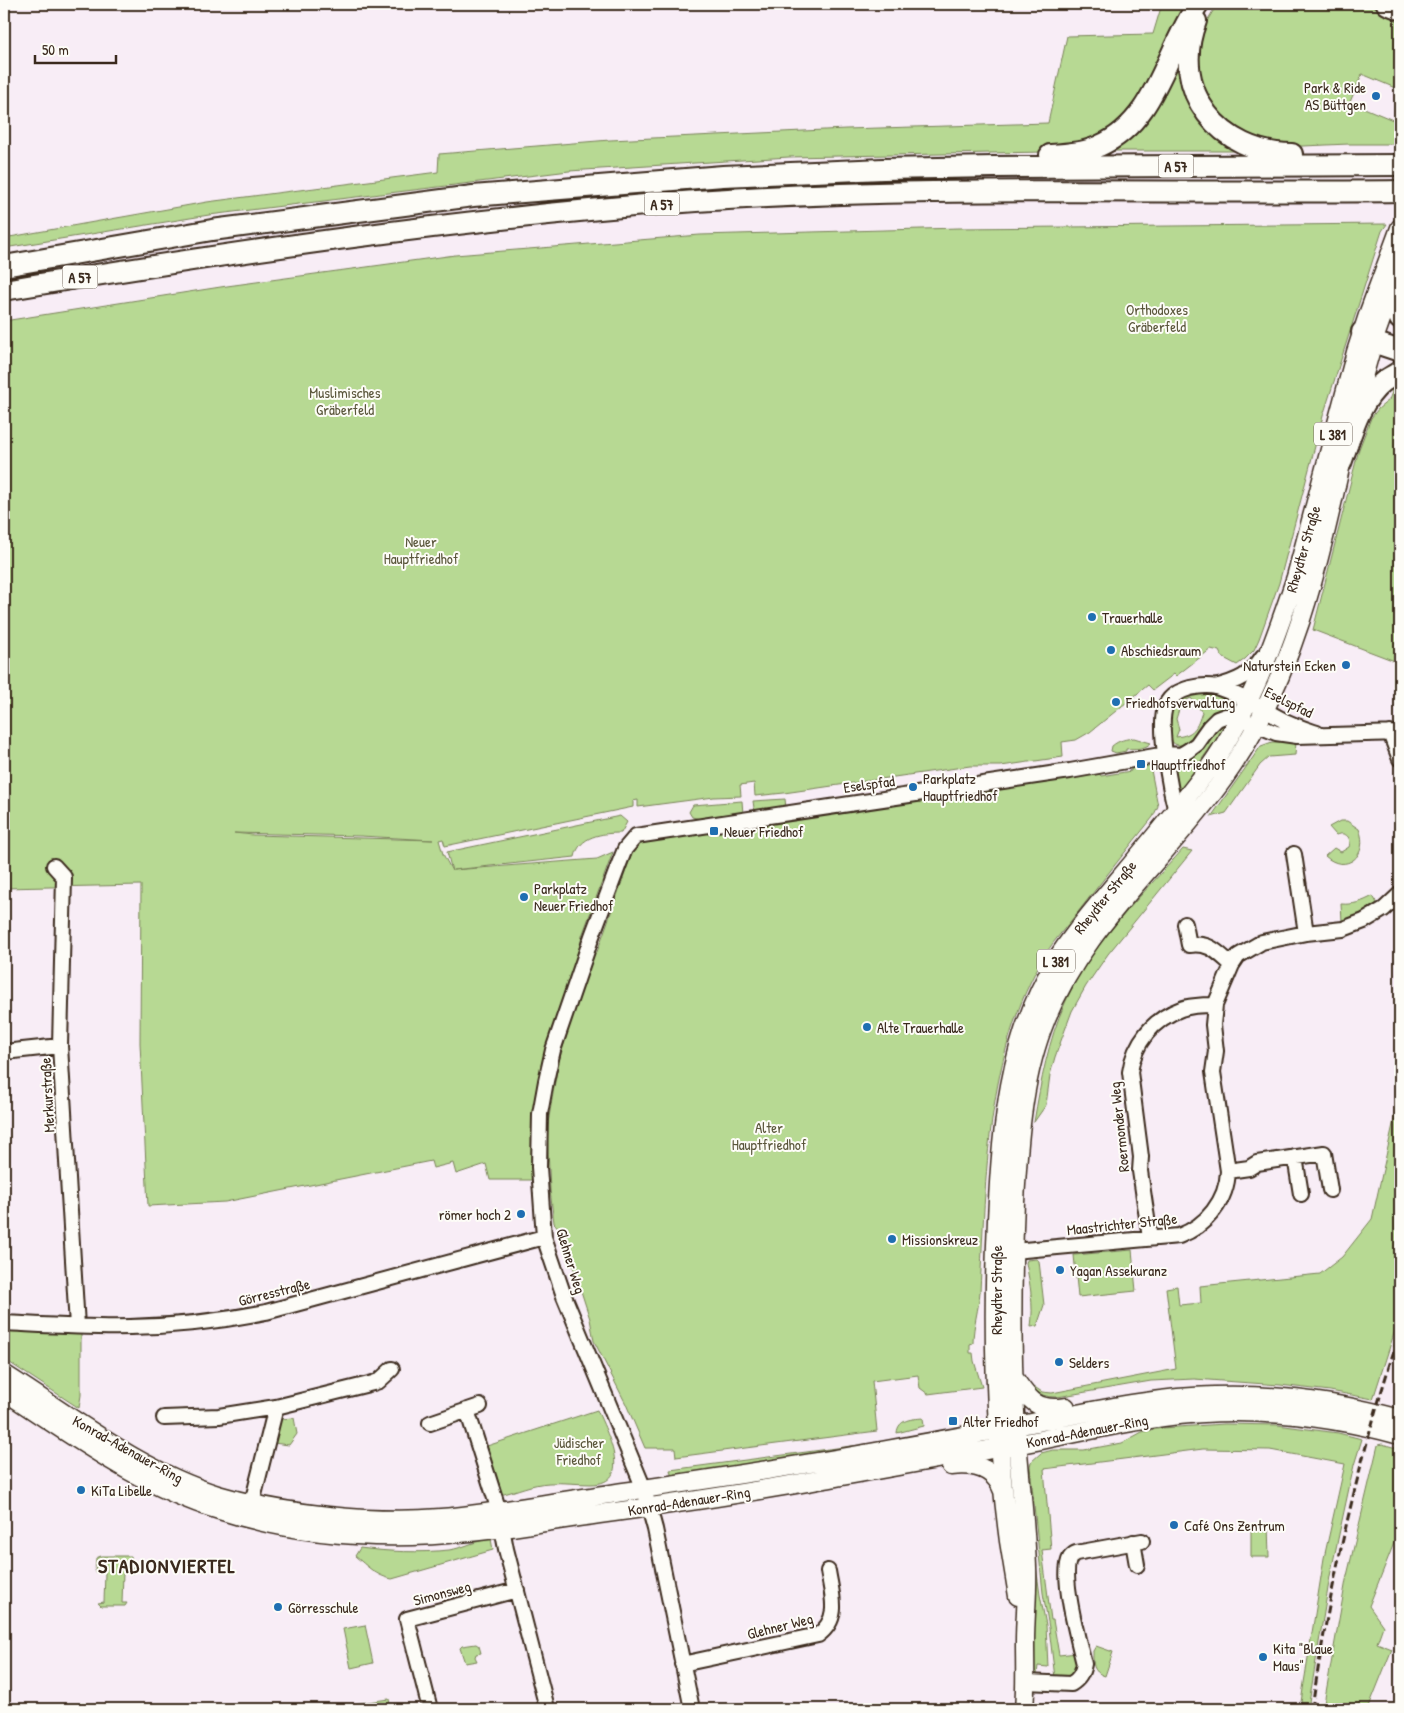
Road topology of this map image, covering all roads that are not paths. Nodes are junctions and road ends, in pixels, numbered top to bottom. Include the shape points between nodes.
1 (1198, 4) edge
2 (1208, 4) edge
3 (1387, 4) edge
4 (1400, 9) edge
5 (1358, 165) junction
6 (1399, 165) edge
7 (994, 167) junction
8 (1394, 191) edge
9 (1400, 228) edge
10 (4, 266) edge
11 (1397, 273) edge
12 (4, 290) edge
13 (1400, 319) edge
14 (1371, 335) junction
15 (1400, 337) edge
16 (1400, 352) edge
17 (1400, 371) edge
18 (1342, 463) junction
19 (1273, 641) junction
20 (1215, 687) junction
21 (1248, 700) junction
22 (1239, 718) junction
23 (1261, 718) junction
24 (1395, 733) edge
25 (1166, 754) junction
26 (1400, 759) edge
27 (1176, 810) junction
28 (636, 836) joint
29 (1294, 854) dead end
30 (54, 866) dead end
31 (1400, 886) edge
32 (1400, 894) edge
33 (1185, 924) dead end
34 (1306, 933) junction
35 (1232, 965) junction
36 (1215, 1004) junction
37 (60, 1046) junction
38 (4, 1052) edge
39 (1295, 1157) junction
40 (1228, 1171) junction
41 (1330, 1190) dead end
42 (1300, 1194) dead end
43 (544, 1237) junction
44 (1150, 1238) junction
45 (1013, 1251) junction
46 (4, 1323) edge
47 (77, 1326) junction
48 (392, 1369) dead end
49 (4, 1374) edge
50 (1014, 1378) junction
51 (4, 1391) edge
52 (1198, 1396) junction
53 (276, 1408) junction
54 (164, 1418) dead end
55 (1400, 1418) edge
56 (430, 1423) dead end
57 (1016, 1426) junction
58 (999, 1429) junction
59 (1400, 1435) edge
60 (1017, 1444) junction
61 (1000, 1448) junction
62 (904, 1465) junction
63 (644, 1489) junction
64 (1004, 1497) junction
65 (252, 1503) junction
66 (649, 1507) junction
67 (501, 1519) junction
68 (1137, 1564) dead end
69 (828, 1571) dead end
70 (517, 1590) junction
71 (1025, 1638) junction
72 (682, 1664) junction
73 (1026, 1682) junction
74 (546, 1704) dead end
75 (430, 1709) edge
76 (692, 1709) edge
77 (1024, 1709) edge

1 - 7 highway via 1188,17 1155,90 1131,124 1116,136 1099,146 1075,153
2 - 5 highway via 1197,19 1188,54 1194,90 1212,121 1252,148 1284,154 1318,154
3 - 4 highway
5 - 6 highway, A 57
5 - 7 highway, A 57
7 - 10 highway, A 57 via 723,176 473,196 212,230
8 - 12 highway, A 57 via 884,193 696,201 456,223
9 - 14 main road, Rheydter Straße / L 381
11 - 13 highway via 1394,300
11 - 14 main road, Rheydter Straße / L 381
14 - 15 highway
14 - 16 highway
14 - 18 main road, Rheydter Straße / L 381
14 - 19 main road, Rheydter Straße / L 381 via 1342,399 1308,536
17 - 18 highway via 1384,381 1362,408
18 - 23 main road, Rheydter Straße / L 381 via 1302,618
19 - 20 street, Eselspfad via 1254,670 1238,680
19 - 21 main road, Rheydter Straße / L 381
20 - 21 street, Eselspfad
20 - 25 street, Eselspfad via 1204,685 1184,689 1169,700 1163,716
21 - 22 main road, Rheydter Straße / L 381
21 - 23 street, Eselspfad
22 - 23 street, Eselspfad
22 - 25 street, Eselspfad via 1222,717 1189,750 1181,755
22 - 27 main road, Rheydter Straße / L 381 via 1210,766
23 - 24 street, Eselspfad via 1287,722 1322,735
23 - 45 main road, Rheydter Straße / L 381 via 1225,777 1200,810 1090,939 1055,997 1041,1031 1025,1100
24 - 26 street
25 - 27 street, Eselspfad
25 - 28 street, Eselspfad
27 - 58 main road, Rheydter Straße / L 381 via 1057,959 1025,1025 1014,1062 1002,1143 995,1255
28 - 43 street, Glehner Weg via 622,856 595,927 557,1038 546,1081 539,1141
29 - 34 street
30 - 37 street, Merkurstraße via 64,877
31 - 32 street, Maastrichter Straße
32 - 34 street, Maastrichter Straße via 1364,921 1343,929
33 - 35 street via 1188,945 1208,946
34 - 35 street, Maastrichter Straße via 1262,942 1238,956
35 - 36 street, Maastrichter Straße
36 - 40 street, Maastrichter Straße via 1213,1072
36 - 44 street, Roermonder Weg via 1182,1008 1166,1016 1145,1035 1131,1061 1140,1171
37 - 38 street
37 - 47 street, Merkurstraße
39 - 40 street
39 - 41 street via 1324,1153
39 - 42 street
40 - 44 street, Maastrichter Straße via 1222,1196 1204,1221 1178,1236
43 - 47 street, Görresstraße via 266,1312 184,1325
43 - 63 street, Glehner Weg via 564,1296
44 - 45 street, Maastrichter Straße
45 - 50 main road, Rheydter Straße / L 381
46 - 47 street, Görresstraße
48 - 53 street via 379,1381
49 - 65 main road, Konrad-Adenauer-Ring via 123,1450 167,1474
50 - 52 main road via 1033,1403 1044,1408 1056,1409 1111,1398
50 - 57 main road, Rheydter Straße / L 381
51 - 67 main road, Konrad-Adenauer-Ring via 150,1482 215,1510 252,1520 302,1530 397,1536 440,1534
52 - 55 main road, Konrad-Adenauer-Ring via 1279,1398
52 - 57 main road, Konrad-Adenauer-Ring via 1113,1407
53 - 54 street via 219,1416
53 - 65 street
56 - 67 street via 473,1408
57 - 58 main road, Konrad-Adenauer-Ring
57 - 60 main road, Rheydter Straße / L 381
58 - 61 main road, Rheydter Straße / L 381
58 - 63 main road, Konrad-Adenauer-Ring via 807,1464
59 - 60 main road, Konrad-Adenauer-Ring via 1303,1416 1208,1412 1124,1423
60 - 61 main road, Konrad-Adenauer-Ring
60 - 71 main road, Rheydter Straße / L 381 via 1027,1570
61 - 62 main road, Konrad-Adenauer-Ring
61 - 64 main road, Rheydter Straße / L 381
62 - 64 main road via 923,1468 962,1464 981,1466 996,1478
62 - 66 main road, Konrad-Adenauer-Ring
63 - 66 street, Glehner Weg
63 - 67 main road, Konrad-Adenauer-Ring
64 - 71 main road, Rheydter Straße / L 381
65 - 67 main road, Konrad-Adenauer-Ring via 346,1517
66 - 67 main road, Konrad-Adenauer-Ring
66 - 72 street, Glehner Weg
67 - 70 street
68 - 73 street via 1138,1541 1076,1553 1070,1558 1070,1596 1084,1664 1081,1676 1070,1684
69 - 72 street, Glehner Weg via 833,1616 827,1629 818,1635
70 - 74 street
70 - 75 street, Simonsweg via 407,1619
71 - 73 main road, Rheydter Straße / L 381
72 - 76 street, Glehner Weg
73 - 77 main road, Rheydter Straße / L 381

